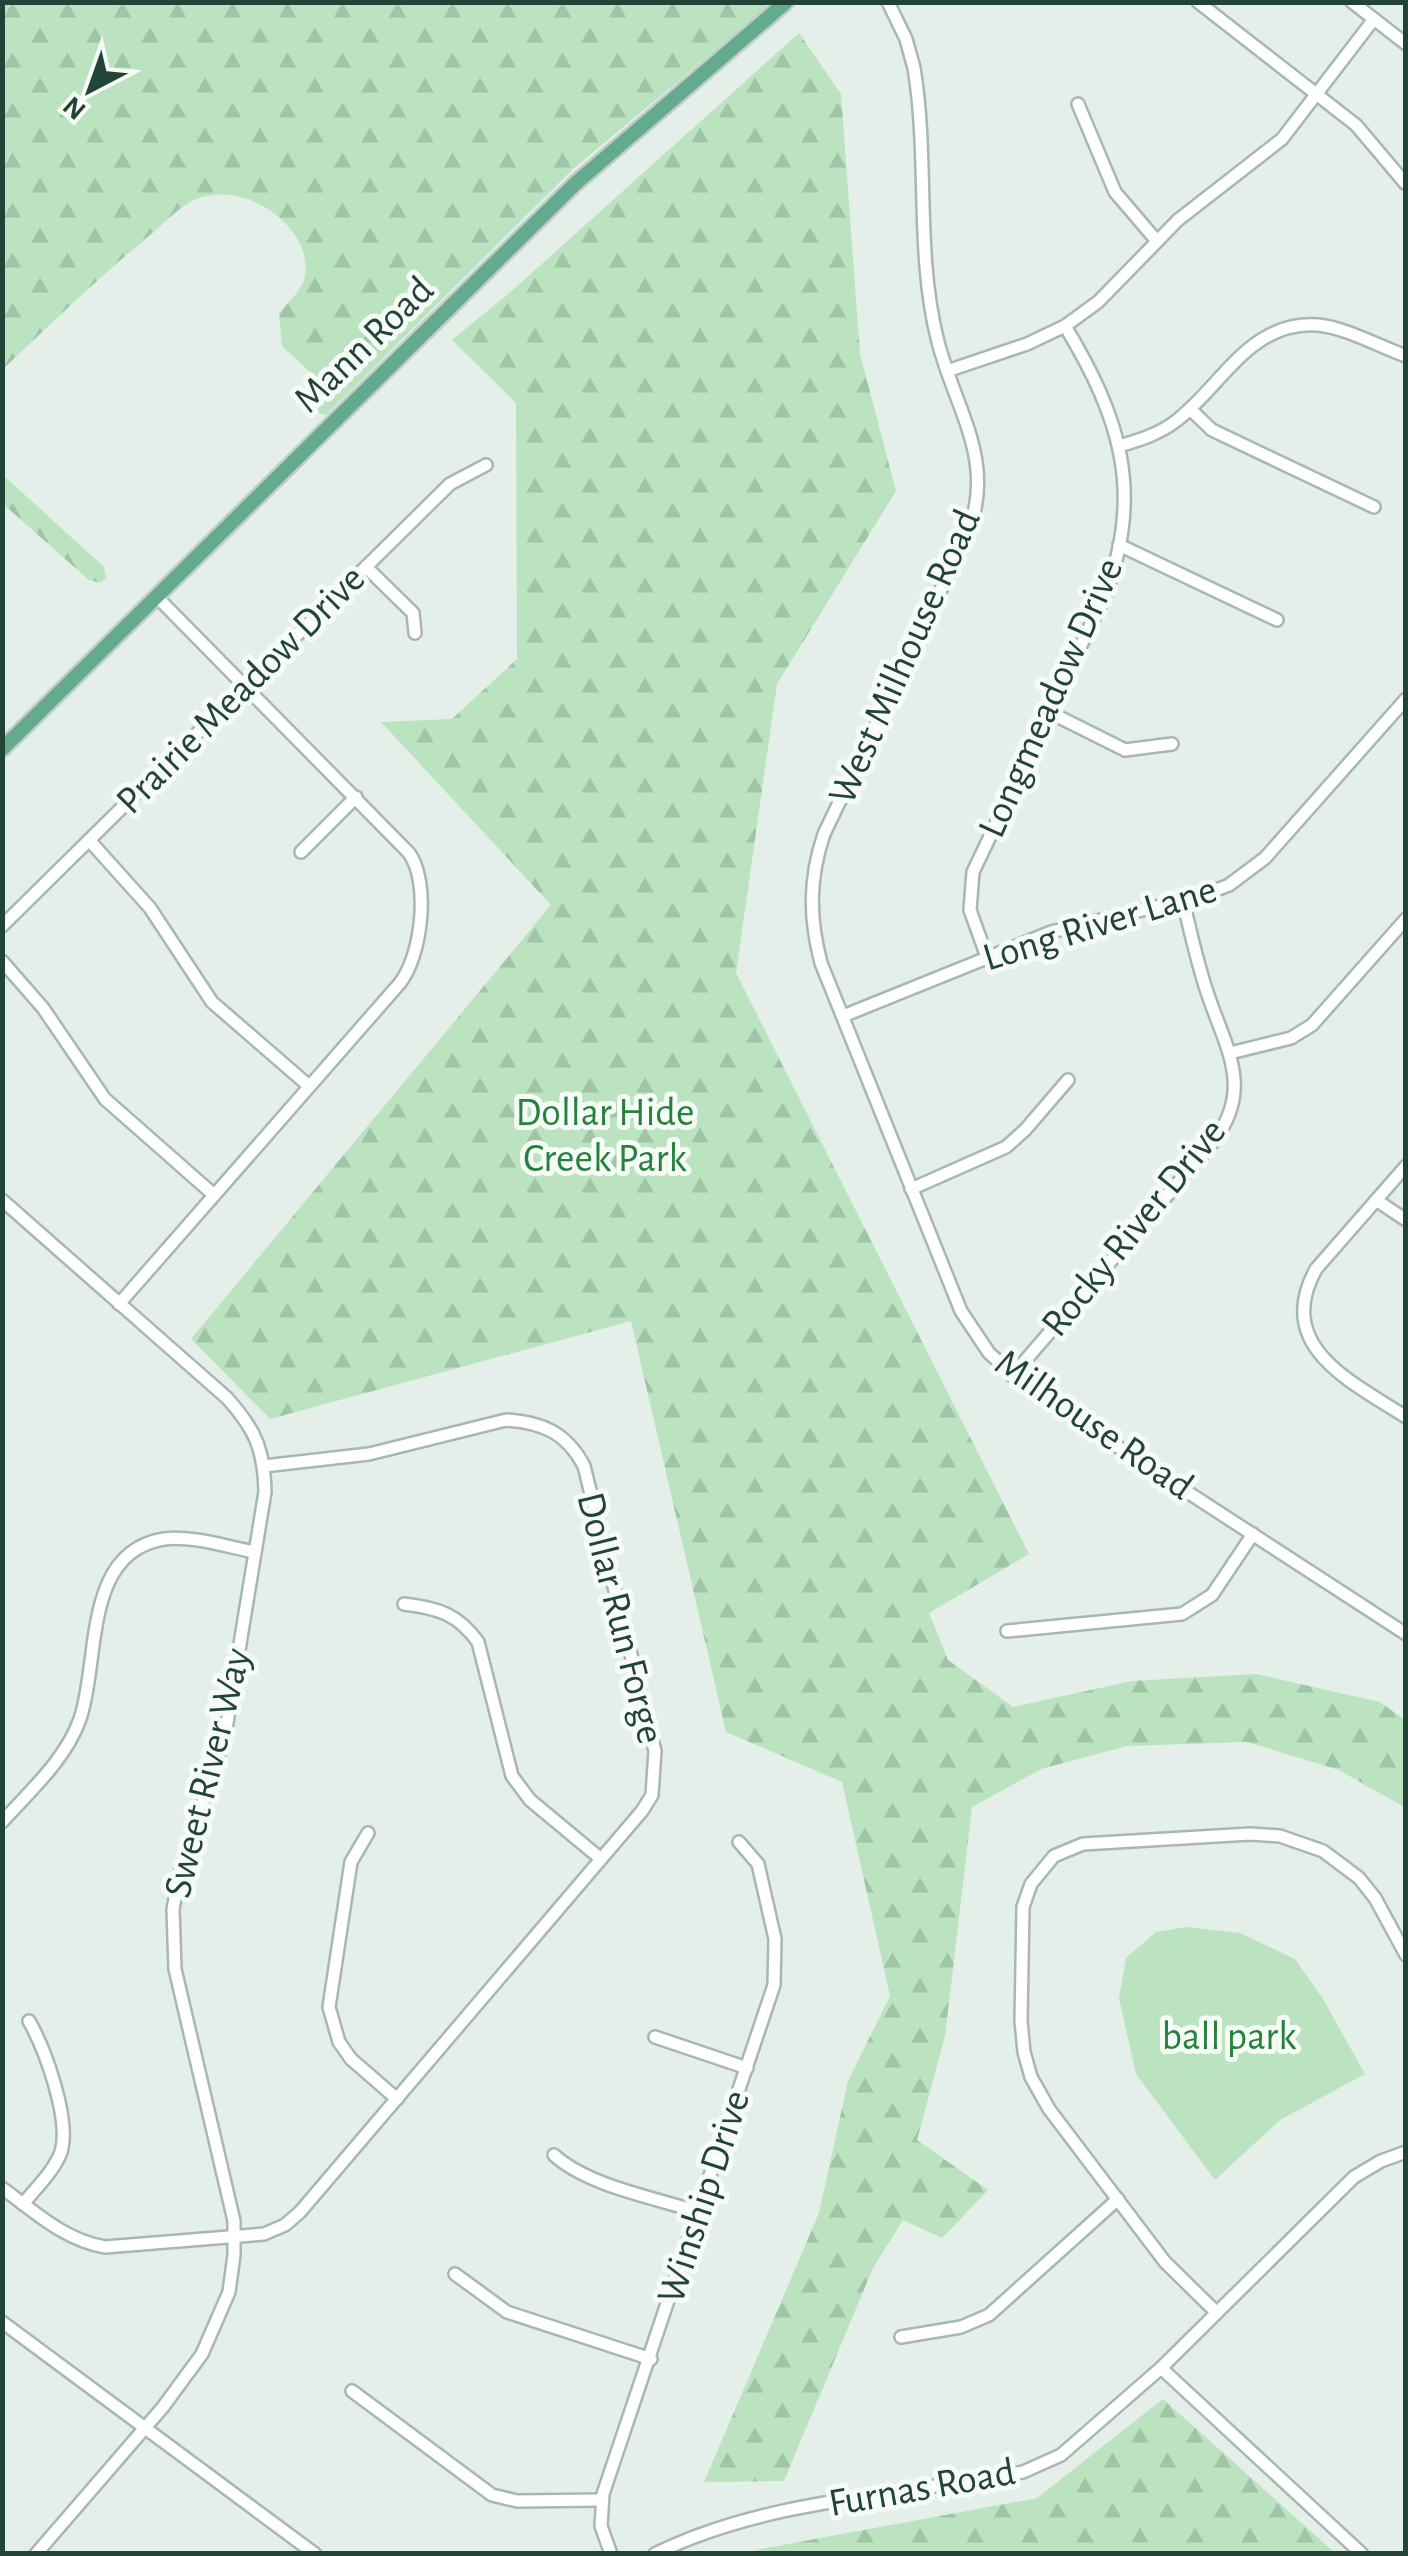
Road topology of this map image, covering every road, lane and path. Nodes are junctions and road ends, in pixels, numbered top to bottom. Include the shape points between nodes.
1 (786, 2) edge
2 (888, 2) edge
3 (1198, 2) edge
4 (1352, 2) edge
5 (1374, 20) junction
6 (1406, 44) edge
7 (1318, 94) junction
8 (1078, 104) dead end
9 (1405, 183) edge
10 (1156, 240) junction
11 (1064, 326) junction
12 (1406, 356) edge
13 (947, 371) junction
14 (1190, 409) junction
15 (1120, 446) junction
16 (486, 465) dead end
17 (1374, 507) dead end
18 (1120, 545) junction
19 (366, 567) junction
20 (158, 597) junction
21 (1278, 620) dead end
22 (415, 634) dead end
23 (246, 686) junction
24 (1406, 699) edge
25 (1049, 712) junction
26 (1172, 744) dead end
27 (2, 749) edge
28 (356, 797) junction
29 (89, 840) junction
30 (301, 852) dead end
31 (1183, 900) junction
32 (1406, 919) edge
33 (2, 926) edge
34 (987, 957) junction
35 (2, 960) edge
36 (843, 1016) junction
37 (1230, 1053) junction
38 (1068, 1080) dead end
39 (309, 1086) junction
40 (1406, 1166) edge
41 (911, 1190) junction
42 (214, 1196) junction
43 (2, 1200) edge
44 (1376, 1200) junction
45 (1406, 1220) edge
46 (119, 1304) junction
47 (1012, 1376) junction
48 (1406, 1417) edge
49 (264, 1466) junction
50 (1252, 1534) junction
51 (255, 1552) junction
52 (404, 1604) dead end
53 (1007, 1631) dead end
54 (1406, 1634) edge
55 (2, 1822) edge
56 (368, 1833) dead end
57 (739, 1842) dead end
58 (601, 1859) junction
59 (1406, 1954) edge
60 (29, 2021) dead end
61 (655, 2036) dead end
62 (746, 2068) junction
63 (397, 2099) junction
64 (1406, 2152) edge
65 (554, 2154) dead end
66 (2, 2188) edge
67 (1118, 2199) junction
68 (23, 2204) junction
69 (699, 2212) junction
70 (234, 2236) junction
71 (455, 2274) dead end
72 (1217, 2313) junction
73 (2, 2322) edge
74 (902, 2337) dead end
75 (650, 2358) junction
76 (1161, 2368) junction
77 (352, 2392) dead end
78 (144, 2428) junction
79 (602, 2500) junction
80 (36, 2554) edge
81 (315, 2554) edge
82 (610, 2554) edge
83 (655, 2554) edge
84 (1362, 2554) edge

1 - 20 main road, Mann Road via 576,182
2 - 13 street, West Milhouse Road via 917,84 930,297
3 - 7 street
4 - 5 street
5 - 6 street
5 - 7 street
7 - 9 street via 1356,125
7 - 10 street via 1265,154
8 - 10 street via 1115,192
10 - 11 street via 1111,290
11 - 13 street
11 - 15 street, Longmeadow Drive via 1104,395
12 - 14 street via 1327,327 1284,328 1250,347
13 - 36 street, West Milhouse Road via 977,454 976,510 826,829 814,873 814,937
14 - 15 street via 1158,433
14 - 17 street via 1212,430
15 - 18 street, Longmeadow Drive
16 - 19 street, Prairie Meadow Drive via 450,484
18 - 21 street
18 - 25 street, Longmeadow Drive via 1100,607
19 - 22 street via 412,613
19 - 23 street, Prairie Meadow Drive
20 - 23 street
20 - 27 main road, Mann Road
23 - 28 street
23 - 29 street, Prairie Meadow Drive
24 - 31 street, Long River Lane via 1261,862 1229,885
25 - 26 street via 1125,750
25 - 34 street, Longmeadow Drive via 972,872 970,910
28 - 30 street
28 - 39 street via 414,860 417,949 408,972
29 - 33 street, Prairie Meadow Drive
29 - 39 street via 150,908 212,1002
31 - 34 street, Long River Lane via 1051,932
31 - 37 street, Rocky River Drive
32 - 37 street via 1312,1025 1287,1039
34 - 36 street, Long River Lane
35 - 42 street via 106,1099
36 - 41 street, Milhouse Road
37 - 47 street, Rocky River Drive via 1234,1100 1217,1137
38 - 41 street via 1006,1147
39 - 42 street
40 - 44 street
41 - 47 street, Milhouse Road via 961,1312
42 - 46 street
43 - 46 street, Sweet River Way
44 - 45 street
44 - 48 street via 1319,1265 1308,1287 1306,1327 1328,1365
46 - 49 street, Sweet River Way via 238,1409
47 - 50 street, Milhouse Road
49 - 51 street, Sweet River Way
49 - 58 street, Dollar Run Forge via 370,1454 506,1420 549,1428 576,1452 655,1751 652,1795
50 - 53 street via 1216,1590 1182,1614
50 - 54 street, Milhouse Road
51 - 55 street via 165,1539 130,1554 114,1570 103,1591 73,1736
51 - 70 street, Sweet River Way via 225,1735 173,1909 175,1969
52 - 58 street via 437,1608 466,1626 478,1642 512,1776 530,1800
56 - 63 street via 350,1862 328,2007 351,2059
57 - 62 street, Winship Drive via 758,1864 777,1954
58 - 63 street, Dollar Run Forge
59 - 67 street via 1360,1878 1295,1840 1250,1834 1089,1843 1059,1854 1030,1884 1024,1907 1024,2052 1040,2096
60 - 68 street via 42,2042 64,2134 56,2163
61 - 62 street
62 - 69 street, Winship Drive
63 - 70 street, Dollar Run Forge via 285,2225
64 - 72 street, Furnas Road via 1354,2178
65 - 69 street via 585,2174
66 - 68 street, Dollar Run Forge
67 - 72 street via 1171,2270
67 - 74 street via 990,2314 962,2327
68 - 70 street, Dollar Run Forge via 62,2233 105,2247
69 - 75 street, Winship Drive
70 - 78 street, Sweet River Way via 229,2292 212,2336
71 - 75 street via 507,2312
72 - 76 street, Furnas Road
73 - 78 street
75 - 79 street, Winship Drive
76 - 83 street, Furnas Road via 1069,2448 1033,2469 718,2527
76 - 84 street
77 - 79 street via 492,2495
78 - 80 street, Sweet River Way
78 - 81 street
79 - 82 street, Winship Drive

